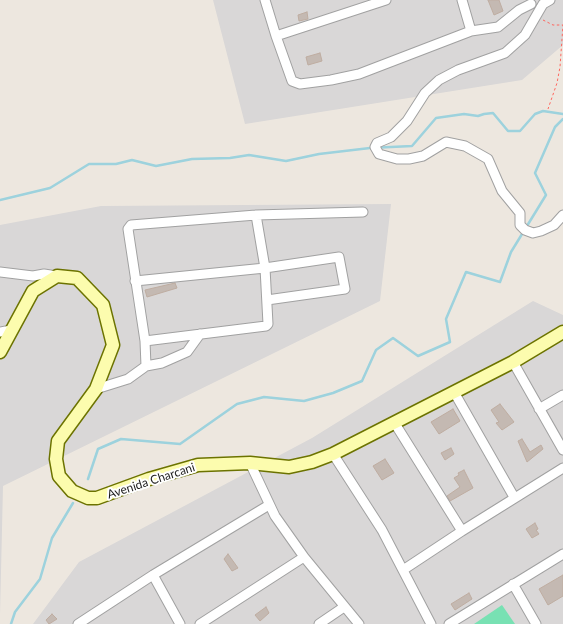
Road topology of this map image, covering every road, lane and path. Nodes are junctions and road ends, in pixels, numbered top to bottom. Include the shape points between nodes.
1 (265, 0) edge
2 (386, 0) edge
3 (462, 0) edge
4 (550, 0) edge
5 (530, 2) edge
6 (536, 16) junction
7 (471, 31) junction
8 (276, 36) junction
9 (548, 109) dead end
10 (363, 212) dead end
11 (256, 215) junction
12 (563, 216) edge
13 (265, 268) junction
14 (0, 272) edge
15 (56, 276) junction
16 (136, 281) junction
17 (267, 300) junction
18 (6, 331) edge
19 (563, 332) edge
20 (200, 334) junction
21 (145, 341) junction
22 (0, 352) edge
23 (513, 362) junction
24 (146, 366) junction
25 (96, 388) junction
26 (454, 392) junction
27 (563, 395) edge
28 (539, 410) junction
29 (394, 422) junction
30 (563, 450) edge
31 (333, 454) junction
32 (250, 463) junction
33 (563, 468) edge
34 (514, 498) junction
35 (269, 505) junction
36 (462, 531) junction
37 (563, 554) edge
38 (304, 557) junction
39 (403, 570) junction
40 (153, 575) junction
41 (513, 584) junction
42 (344, 607) junction
43 (78, 624) edge
44 (180, 624) edge
45 (200, 624) edge
46 (318, 624) edge
47 (359, 624) edge
48 (432, 624) edge
49 (448, 624) edge
50 (536, 624) edge

1 - 8 street
2 - 8 street
3 - 7 street
4 - 6 street via 543,4
5 - 6 street
5 - 7 street via 498,27
6 - 9 path via 552,24 563,25 560,67
6 - 12 street via 525,35 505,53 439,80 425,93 407,121 375,147 379,154 409,159 423,156 446,142 465,146 488,159 502,191 520,213 520,225 525,230 541,231
7 - 8 street via 358,74 300,84 292,81
10 - 11 street
11 - 13 street
11 - 16 street via 131,225 128,229
13 - 16 street
13 - 17 street
13 - 17 street via 339,257 345,289
14 - 15 street
15 - 18 main road via 33,291
15 - 25 main road, Avenida Charcani via 77,278 104,305 113,345
16 - 21 street
17 - 20 street via 269,322 266,326
18 - 22 main road
19 - 23 main road, Avenida Charcani
20 - 21 street
20 - 24 street via 187,352
21 - 24 street
23 - 26 main road, Avenida Charcani
23 - 28 street
24 - 25 street via 128,379
25 - 32 main road, Avenida Charcani via 58,441 58,476 72,491 97,498 198,464
26 - 29 main road, Avenida Charcani
26 - 34 street
27 - 28 street
28 - 30 street
29 - 31 main road, Avenida Charcani
29 - 36 street
31 - 32 main road, Avenida Charcani via 289,467
31 - 39 street via 382,530
32 - 35 street
33 - 34 street
34 - 36 street
35 - 38 street
35 - 40 street
36 - 39 street
37 - 41 street
38 - 42 street
38 - 45 street
39 - 48 street
40 - 43 street
40 - 44 street
41 - 49 street
41 - 50 street
42 - 46 street
42 - 47 street

